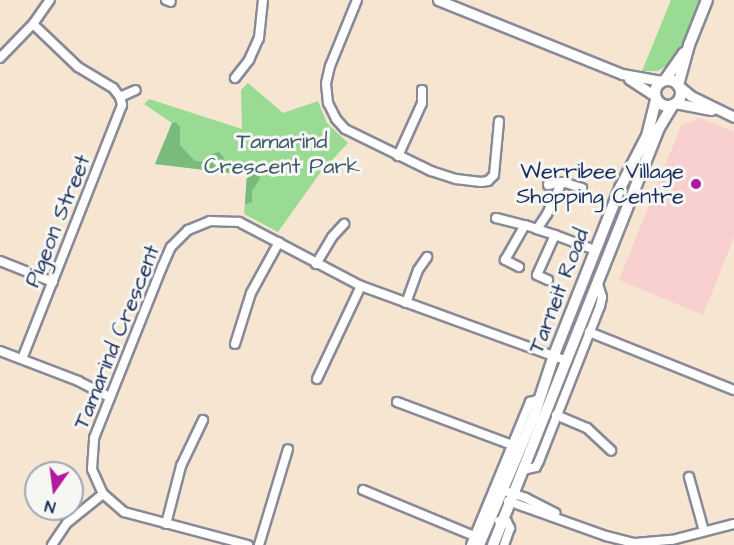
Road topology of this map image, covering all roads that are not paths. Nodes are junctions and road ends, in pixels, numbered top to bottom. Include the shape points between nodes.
1 (50, 0) edge
2 (263, 0) edge
3 (357, 0) edge
4 (438, 0) edge
5 (707, 0) edge
6 (33, 24) junction
7 (689, 45) junction
8 (0, 58) edge
9 (622, 74) junction
10 (235, 78) dead end
11 (663, 81) junction
12 (679, 86) junction
13 (136, 90) dead end
14 (422, 90) dead end
15 (120, 96) junction
16 (656, 97) junction
17 (674, 104) junction
18 (722, 112) junction
19 (734, 117) edge
20 (499, 121) dead end
21 (398, 156) junction
22 (562, 183) junction
23 (548, 185) dead end
24 (582, 188) dead end
25 (611, 212) junction
26 (496, 218) dead end
27 (625, 218) junction
28 (344, 224) dead end
29 (525, 225) junction
30 (537, 229) junction
31 (602, 233) junction
32 (555, 235) junction
33 (616, 239) junction
34 (279, 243) junction
35 (595, 250) junction
36 (427, 257) dead end
37 (0, 261) edge
38 (316, 264) junction
39 (519, 267) dead end
40 (548, 280) dead end
41 (53, 282) junction
42 (598, 284) junction
43 (362, 286) junction
44 (406, 303) junction
45 (589, 332) junction
46 (235, 344) dead end
47 (0, 351) edge
48 (553, 358) junction
49 (22, 359) junction
50 (567, 363) junction
51 (317, 379) dead end
52 (734, 390) edge
53 (111, 394) junction
54 (540, 399) junction
55 (397, 402) dead end
56 (556, 415) junction
57 (203, 420) dead end
58 (512, 445) junction
59 (288, 449) dead end
60 (611, 450) dead end
61 (523, 470) junction
62 (689, 477) dead end
63 (363, 490) dead end
64 (103, 494) junction
65 (501, 494) junction
66 (512, 498) junction
67 (503, 521) junction
68 (166, 524) junction
69 (489, 524) junction
70 (734, 524) edge
71 (704, 531) junction
72 (606, 536) junction
73 (477, 540) edge
74 (674, 542) edge
75 (52, 545) edge
76 (248, 545) edge
77 (259, 545) edge
78 (471, 545) edge
79 (493, 545) edge
80 (504, 545) edge
81 (603, 545) edge

1 - 6 street
2 - 10 street via 259,38
3 - 21 street via 328,73 328,103 345,129
4 - 9 street
5 - 7 main road
6 - 8 street
6 - 15 street via 78,67
7 - 11 main road
7 - 12 main road
9 - 11 street
9 - 16 street
11 - 12 main road via 673,80
11 - 16 main road via 656,87
12 - 17 main road via 680,97
12 - 18 street
13 - 15 street
14 - 21 street via 422,103
15 - 41 street, Pigeon Street via 120,115
16 - 17 main road via 662,104
16 - 25 main road, Tarneit Road via 647,136
17 - 18 street
17 - 27 main road, Tarneit Road via 658,128
18 - 19 street
20 - 21 street via 491,179 481,182 448,178
22 - 23 street
22 - 24 street
22 - 30 street
25 - 27 main road
25 - 31 main road, Tarneit Road
26 - 29 street
27 - 33 main road, Tarneit Road
28 - 38 street
29 - 30 street
29 - 39 street via 505,260
30 - 32 street
31 - 33 main road
31 - 35 main road, Tarneit Road
32 - 35 street
32 - 40 street via 537,275
33 - 42 main road, Tarneit Road
34 - 38 street, Tamarind Crescent
34 - 46 street via 251,293
34 - 53 street, Tamarind Crescent via 247,225 225,219 202,223 183,234 168,254
35 - 48 main road, Tarneit Road
36 - 44 street via 420,265
37 - 41 street
38 - 43 street, Tamarind Crescent
41 - 49 street, Pigeon Street
42 - 45 street, Tarneit Road via 602,300
42 - 50 main road, Tarneit Road
43 - 44 street, Tamarind Crescent
43 - 51 street
44 - 48 street, Tamarind Crescent
45 - 52 street
45 - 56 street, Tarneit Road
47 - 49 street
48 - 50 street, Tamarind Crescent
48 - 54 main road, Tarneit Road
49 - 53 street
50 - 61 main road, Tarneit Road
53 - 64 street, Tamarind Crescent via 91,457 95,480
54 - 58 street, Tarneit Road via 530,402
54 - 65 main road, Tarneit Road
55 - 58 street
56 - 60 street via 587,428
56 - 61 street, Tarneit Road via 537,465
57 - 68 street via 181,466
58 - 73 street, Tarneit Road
59 - 77 street
61 - 66 main road, Tarneit Road
62 - 71 street
63 - 73 street
64 - 68 street via 130,515
64 - 75 street via 66,523
65 - 66 street
65 - 69 main road, Tarneit Road
66 - 67 main road, Tarneit Road
66 - 72 street
67 - 69 street
67 - 79 main road, Tarneit Road
67 - 80 street, Tarneit Road via 510,528
68 - 76 street
69 - 73 main road, Tarneit Road
70 - 71 street
71 - 74 street
72 - 74 street via 635,543
72 - 81 street
73 - 78 street, Tarneit Road

